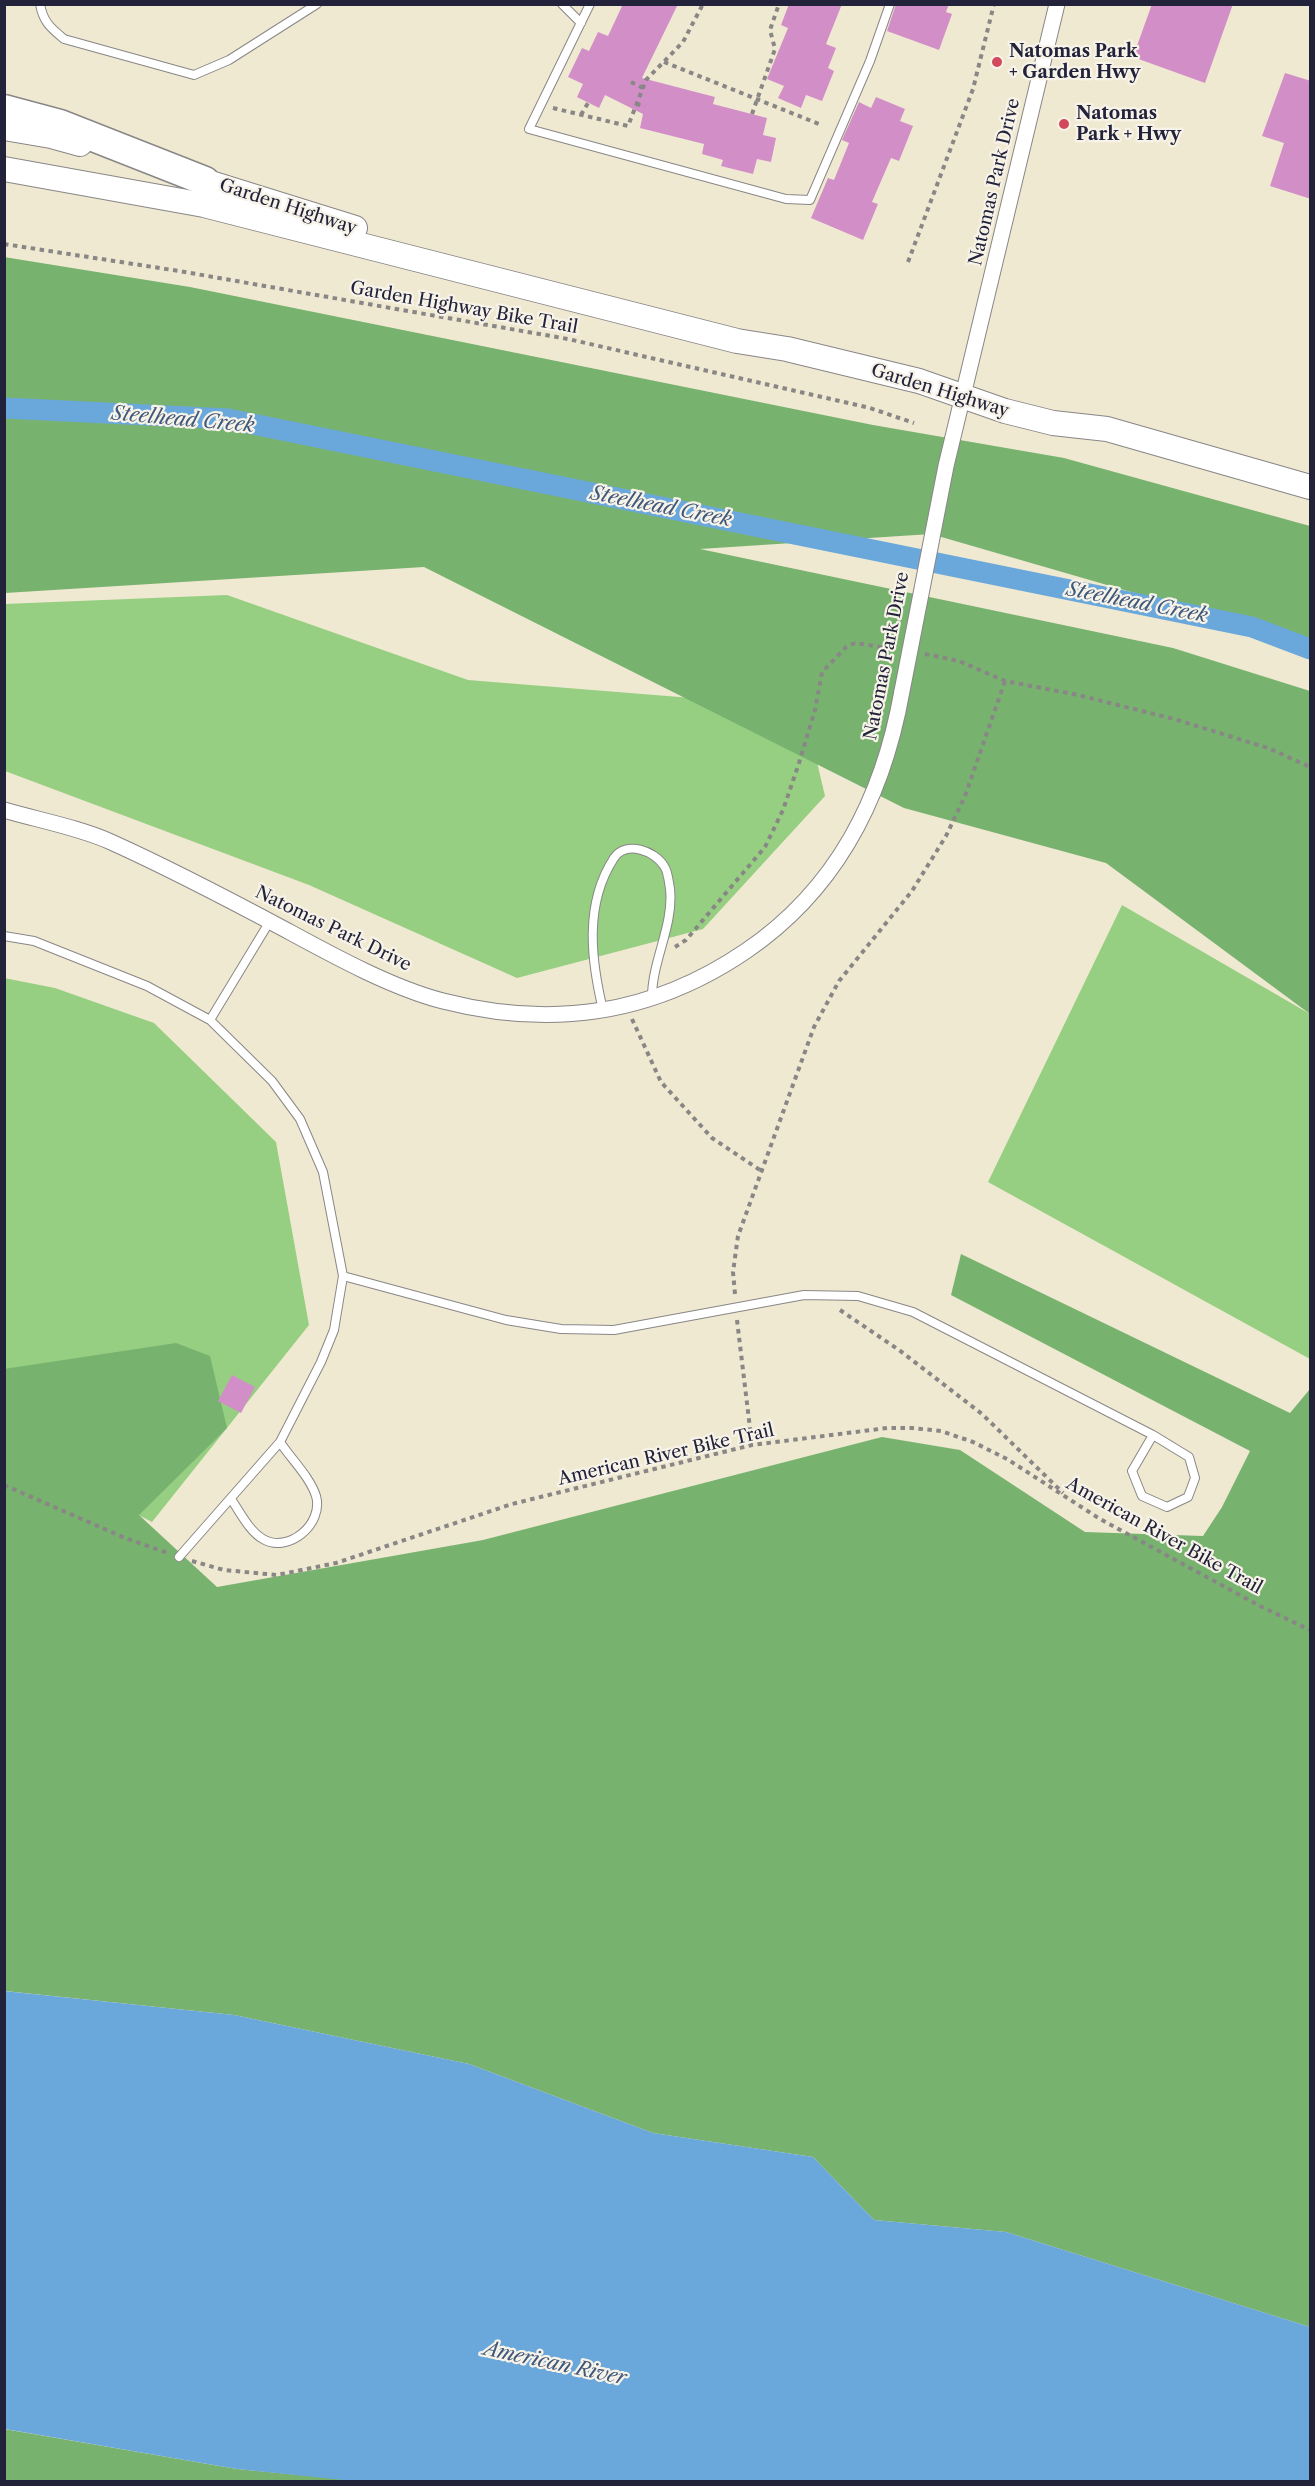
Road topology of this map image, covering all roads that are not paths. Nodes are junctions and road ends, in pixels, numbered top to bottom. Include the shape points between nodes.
1 (40, 4) edge
2 (317, 4) edge
3 (562, 4) edge
4 (590, 4) edge
5 (890, 4) edge
6 (1057, 4) edge
7 (580, 23) junction
8 (4, 109) edge
9 (4, 128) edge
10 (4, 169) edge
11 (205, 181) junction
12 (568, 298) junction
13 (963, 396) junction
14 (1311, 487) edge
15 (4, 810) edge
16 (270, 921) junction
17 (4, 936) edge
18 (652, 997) junction
19 (604, 1011) junction
20 (210, 1020) junction
21 (343, 1276) junction
22 (1153, 1435) junction
23 (280, 1442) junction
24 (231, 1499) junction
25 (179, 1557) road end

1 - 2 lane via 47,26 64,39 194,75 229,60
3 - 7 lane
4 - 7 lane
5 - 7 lane via 870,62 810,200 786,199 530,129
6 - 13 street, Natomas Park Drive
8 - 11 highway via 60,124
9 - 11 main road, Garden Highway via 51,136
10 - 12 main road, Garden Highway via 204,205
11 - 12 main road, Garden Highway
12 - 13 main road, Garden Highway via 919,381
13 - 14 main road, Garden Highway via 1053,423 1107,429
13 - 18 street, Natomas Park Drive, bridge via 895,730 861,821 838,862 808,899 768,936 718,970
15 - 16 street, Natomas Park Drive via 108,840
16 - 19 street, Natomas Park Drive via 333,955 440,1000 490,1011 549,1016
16 - 20 lane
17 - 20 lane via 34,941 147,986
18 - 19 street, Natomas Park Drive
18 - 19 lane via 652,978 666,926 670,890 665,867 647,851 631,848 615,855 592,922 594,973
20 - 21 lane via 272,1081 300,1119 323,1172
21 - 22 lane via 506,1320 561,1329 614,1330 804,1294 858,1296 913,1312
21 - 23 lane via 334,1330
22 - 22 lane via 1189,1457 1195,1478 1188,1497 1167,1507 1142,1496 1132,1471
23 - 24 lane
23 - 24 lane via 317,1499 314,1518 301,1536 284,1542 264,1540
24 - 25 lane

